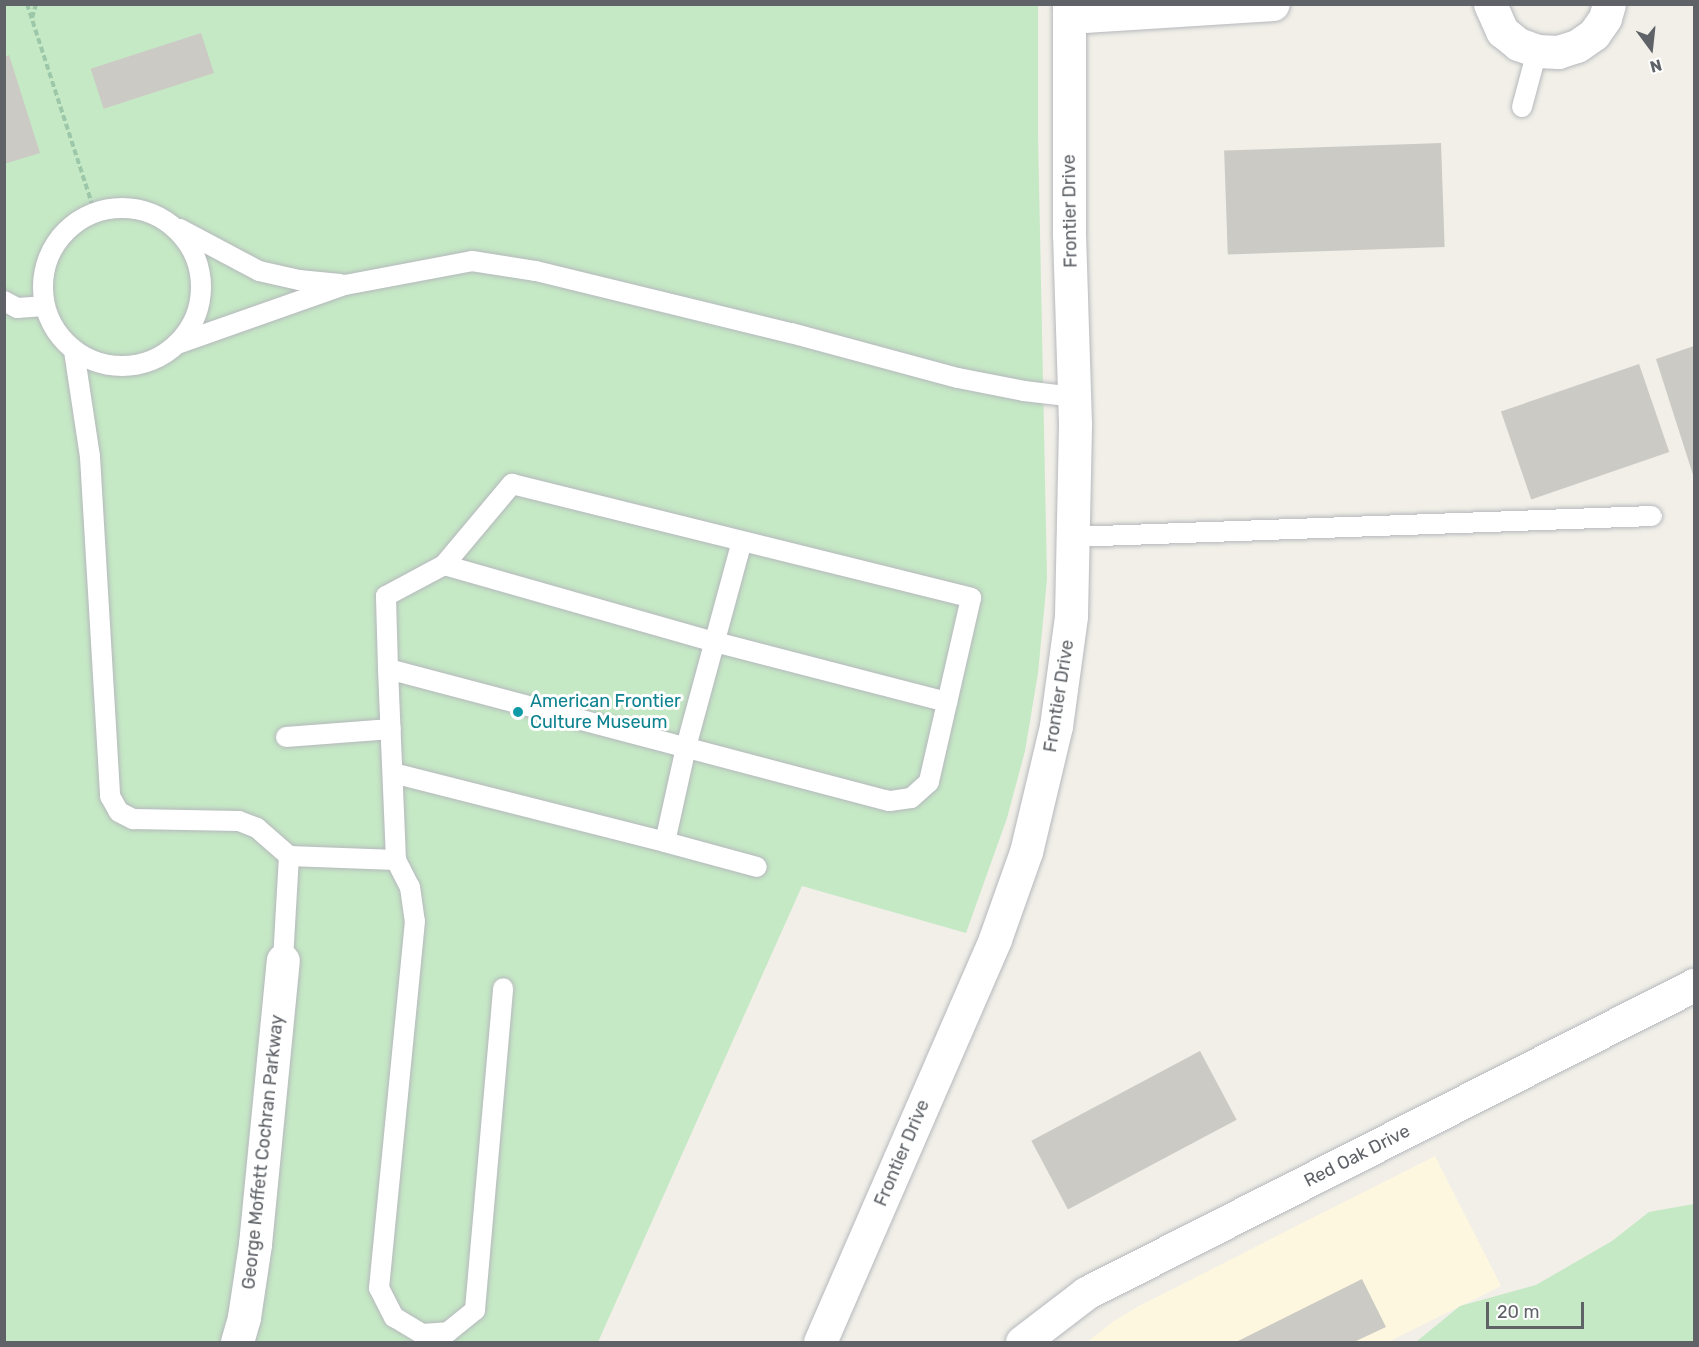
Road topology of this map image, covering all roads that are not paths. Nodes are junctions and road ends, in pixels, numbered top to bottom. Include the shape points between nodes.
1 (1273, 4) edge
2 (1490, 4) edge
3 (1609, 4) edge
4 (1069, 11) edge
5 (1538, 51) junction
6 (1522, 107) dead end
7 (171, 225) junction
8 (345, 285) junction
9 (4, 301) edge
10 (44, 306) junction
11 (177, 344) junction
12 (74, 351) junction
13 (1074, 397) junction
14 (1652, 516) dead end
15 (1072, 537) junction
16 (742, 541) junction
17 (444, 565) junction
18 (715, 642) junction
19 (388, 669) junction
20 (947, 702) junction
21 (391, 729) junction
22 (286, 737) dead end
23 (686, 747) junction
24 (393, 773) junction
25 (665, 842) junction
26 (289, 856) junction
27 (396, 860) junction
28 (757, 867) dead end
29 (283, 960) joint
30 (1695, 985) edge
31 (503, 988) dead end
32 (237, 1342) edge
33 (820, 1342) edge
34 (1026, 1342) edge

1 - 4 street
2 - 5 street via 1502,31 1518,44
3 - 5 street via 1594,34 1577,46 1558,52
4 - 13 street, Frontier Drive
5 - 6 lane
7 - 8 lane via 259,271
7 - 10 lane via 147,212 120,208 95,213 70,227 50,253 42,284
7 - 11 lane via 190,245 200,271 201,298 192,324
8 - 11 lane
8 - 13 lane via 472,261 548,274 958,378
9 - 10 lane via 18,308
10 - 12 lane via 55,331
11 - 12 lane via 152,361 125,367 98,364
12 - 26 lane via 90,457 113,804 133,819 239,820 257,828
13 - 15 street, Frontier Drive
14 - 15 lane
15 - 33 street, Frontier Drive via 1071,616 1064,671 1049,762 1026,852 995,939
16 - 17 lane via 512,484
16 - 18 lane
16 - 20 lane via 971,598
17 - 18 lane
17 - 19 lane via 386,596
18 - 20 lane
18 - 23 lane
19 - 21 lane
19 - 23 lane
20 - 23 lane via 929,782 911,798 889,801
21 - 22 lane
21 - 24 lane
23 - 25 lane
24 - 25 lane
24 - 27 lane
25 - 28 lane
26 - 27 lane
26 - 29 lane
27 - 31 lane via 410,887 415,921 379,1288 394,1317 422,1334 448,1332 475,1311
29 - 32 street, George Moffett Cochran Parkway via 255,1244
30 - 34 street, Red Oak Drive via 1086,1293 1043,1324

